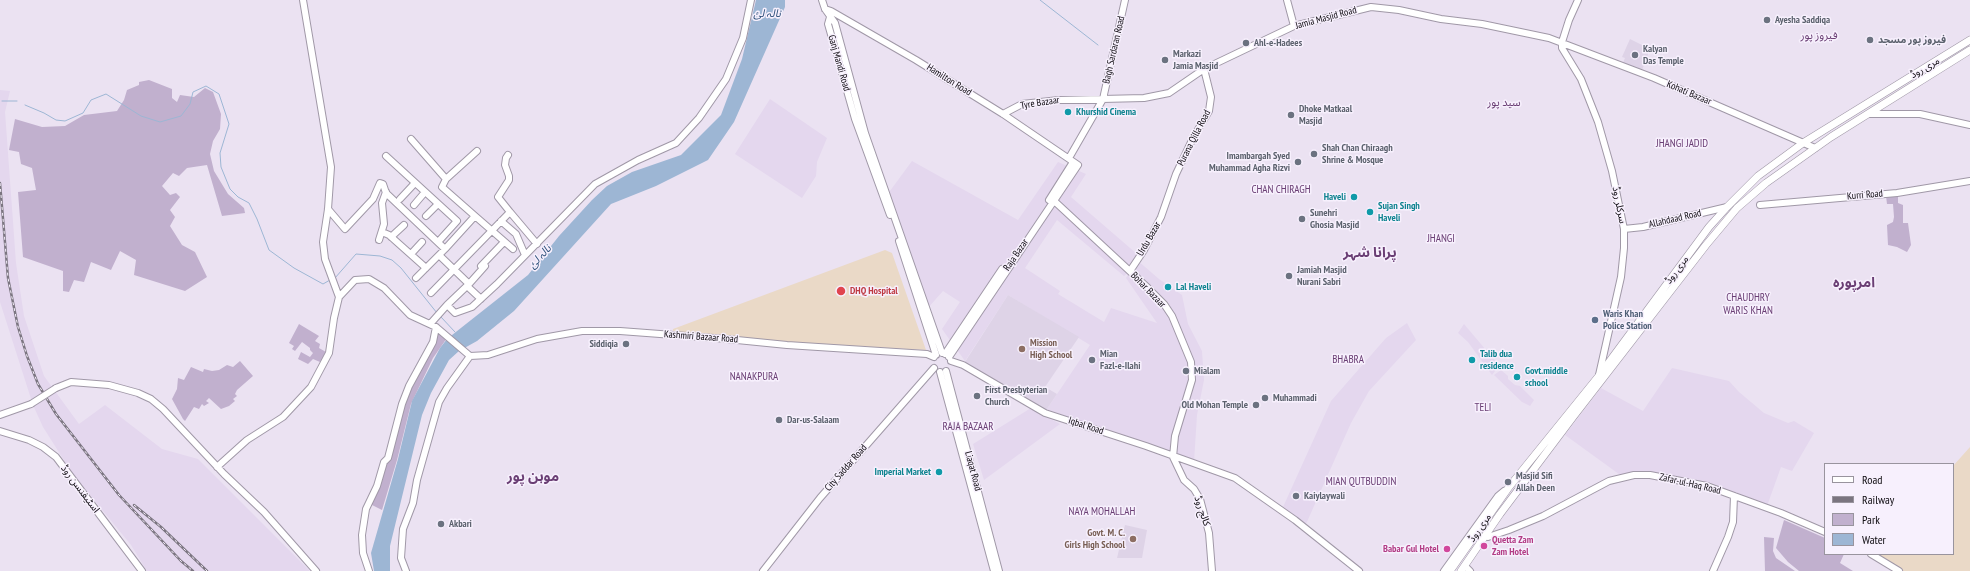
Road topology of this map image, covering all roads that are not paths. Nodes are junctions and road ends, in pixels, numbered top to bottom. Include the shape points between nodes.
1 (304, 0) edge
2 (751, 0) edge
3 (822, 0) edge
4 (1125, 0) edge
5 (1287, 0) edge
6 (1578, 0) edge
7 (1370, 3) edge
8 (825, 10) junction
9 (1294, 26) junction
10 (1970, 40) edge
11 (1562, 42) junction
12 (1970, 50) edge
13 (1204, 69) junction
14 (1103, 100) junction
15 (1003, 114) junction
16 (1869, 114) junction
17 (1970, 125) edge
18 (411, 139) dead end
19 (1803, 143) junction
20 (1815, 148) junction
21 (477, 151) dead end
22 (508, 155) dead end
23 (386, 156) dead end
24 (1073, 162) junction
25 (446, 179) junction
26 (1970, 180) edge
27 (415, 183) junction
28 (386, 192) junction
29 (425, 192) junction
30 (400, 199) dead end
31 (1052, 199) junction
32 (438, 204) junction
33 (1760, 204) dead end
34 (414, 205) dead end
35 (1164, 206) joint
36 (1727, 207) junction
37 (328, 209) junction
38 (510, 212) junction
39 (426, 216) dead end
40 (475, 216) junction
41 (501, 221) junction
42 (404, 225) dead end
43 (1624, 229) junction
44 (491, 230) junction
45 (382, 232) junction
46 (391, 237) junction
47 (379, 240) dead end
48 (422, 242) dead end
49 (438, 242) junction
50 (504, 242) junction
51 (537, 244) junction
52 (445, 249) junction
53 (513, 249) dead end
54 (410, 254) junction
55 (439, 255) junction
56 (525, 255) junction
57 (426, 268) junction
58 (454, 270) junction
59 (1130, 271) junction
60 (416, 278) dead end
61 (468, 285) junction
62 (431, 293) dead end
63 (339, 297) junction
64 (481, 299) junction
65 (446, 307) junction
66 (410, 315) junction
67 (403, 318) dead end
68 (433, 325) junction
69 (470, 356) junction
70 (943, 356) junction
71 (934, 368) junction
72 (943, 371) junction
73 (1598, 377) junction
74 (0, 415) edge
75 (0, 431) edge
76 (1173, 457) junction
77 (217, 466) junction
78 (1228, 476) junction
79 (1509, 487) junction
80 (1515, 495) junction
81 (1734, 496) junction
82 (1824, 532) edge
83 (1488, 537) junction
84 (1873, 555) edge
85 (1466, 570) edge
86 (142, 571) edge
87 (316, 571) edge
88 (369, 571) edge
89 (406, 571) edge
90 (763, 571) edge
91 (994, 571) edge
92 (999, 571) edge
93 (1212, 571) edge
94 (1353, 571) edge
95 (1359, 571) edge
96 (1444, 571) edge
97 (1450, 571) edge
98 (1713, 571) edge
99 (1899, 571) edge

1 - 37 street via 331,167
2 - 51 street via 743,38 726,79 699,118 676,143 595,184
3 - 8 street
4 - 14 street, Bagh Sardaran Road
5 - 9 street
6 - 11 street
7 - 9 street, Jamia Masjid Road
7 - 11 street, Jamia Masjid Road
8 - 15 street, Hamilton Road via 910,56
8 - 70 street, Ganj Mandi Road via 835,23 863,134
9 - 13 street, Jamia Masjid Road
10 - 19 main road, مری روڈ
11 - 19 street, Kohati Bazaar via 1654,78
11 - 43 street, سرکلر روڈ via 1562,48 1581,79 1598,122 1612,171
12 - 16 main road, مری روڈ
13 - 14 street, Jamia Masjid Road via 1169,93 1144,98
13 - 35 street, Purana Qilla Road via 1211,97 1210,111 1179,166
14 - 15 street, Tyre Bazaar via 1060,100 1022,104
14 - 24 street, Bagh Sardaran Road
15 - 24 street, Hamilton Road
16 - 17 street via 1920,114
16 - 20 main road, مری روڈ
18 - 25 street
19 - 20 street, Kohati Bazaar
19 - 36 main road, مری روڈ via 1758,176
20 - 80 main road, مری روڈ via 1766,183 1731,215
21 - 25 street
22 - 38 street via 505,165 509,176 498,197
23 - 27 street
24 - 31 street, Raja Bazar
25 - 40 street via 442,186
26 - 33 street, Kurri Road via 1897,193
27 - 29 street
27 - 30 street
28 - 37 street via 380,183 373,199 345,228
28 - 45 street via 382,202
28 - 49 street
29 - 32 street
29 - 34 street
31 - 59 street, Bohar Bazaar
31 - 70 street, Raja Bazar
32 - 39 street
32 - 49 street via 457,221
35 - 59 street, Urdu Bazar via 1159,221
36 - 43 street, Allahdaad Road
36 - 73 main road, مری روڈ via 1709,227
37 - 63 street via 323,242 325,259
38 - 41 street
38 - 51 street
40 - 44 street
40 - 52 street
41 - 44 street
41 - 56 street via 516,234
42 - 46 street
43 - 73 street, سرکلر روڈ via 1621,277
44 - 50 street
44 - 58 street
45 - 46 street
45 - 47 street
46 - 54 street
48 - 54 street
49 - 52 street
50 - 53 street
50 - 61 street
51 - 56 street
52 - 55 street
54 - 57 street
55 - 57 street
55 - 58 street
56 - 64 street
57 - 60 street
58 - 61 street
58 - 62 street
59 - 76 street, Bohar Bazaar via 1169,311 1191,362 1192,380 1175,436
61 - 64 street
61 - 65 street
63 - 66 street via 355,280 369,279 384,288
63 - 77 street via 329,353 311,387 283,417 247,440
64 - 65 street via 455,313
65 - 68 street via 437,316
66 - 67 street
66 - 68 street
68 - 69 street
68 - 88 street via 433,342 409,386 388,458 384,462 366,509 362,535 363,553
69 - 70 street, Kashmiri Bazaar Road via 488,355 537,339 582,331 620,331
69 - 89 street via 439,402 403,529 401,558
70 - 71 street via 932,362
70 - 72 street, Raja Bazar via 949,368
70 - 76 street, Iqbal Road via 1044,412
71 - 72 street
71 - 90 street, City Saddar Road via 820,498
72 - 91 street, Liaqat Road
72 - 92 street, Liaqat Road
73 - 79 main road, مری روڈ
74 - 77 street, bridge via 31,404 56,388 72,382 109,385 138,393 163,409
75 - 86 street, اسٹیفنسن روڈ via 30,440 56,457
76 - 78 street, Iqbal Road
76 - 93 street, کالج روڈ via 1184,480 1200,499 1209,533
77 - 87 street via 264,512
78 - 94 street, Iqbal Road
78 - 95 street, Iqbal Road via 1235,478 1295,520
79 - 96 street via 1498,496
79 - 97 main road, مری روڈ
80 - 83 street
80 - 85 main road, مری روڈ via 1500,514
81 - 82 street, Zafar-ul-Haq Road
81 - 83 street, Zafar-ul-Haq Road via 1707,486 1666,477 1623,477 1610,481 1543,516
81 - 98 street via 1733,522
83 - 85 street
84 - 99 street

